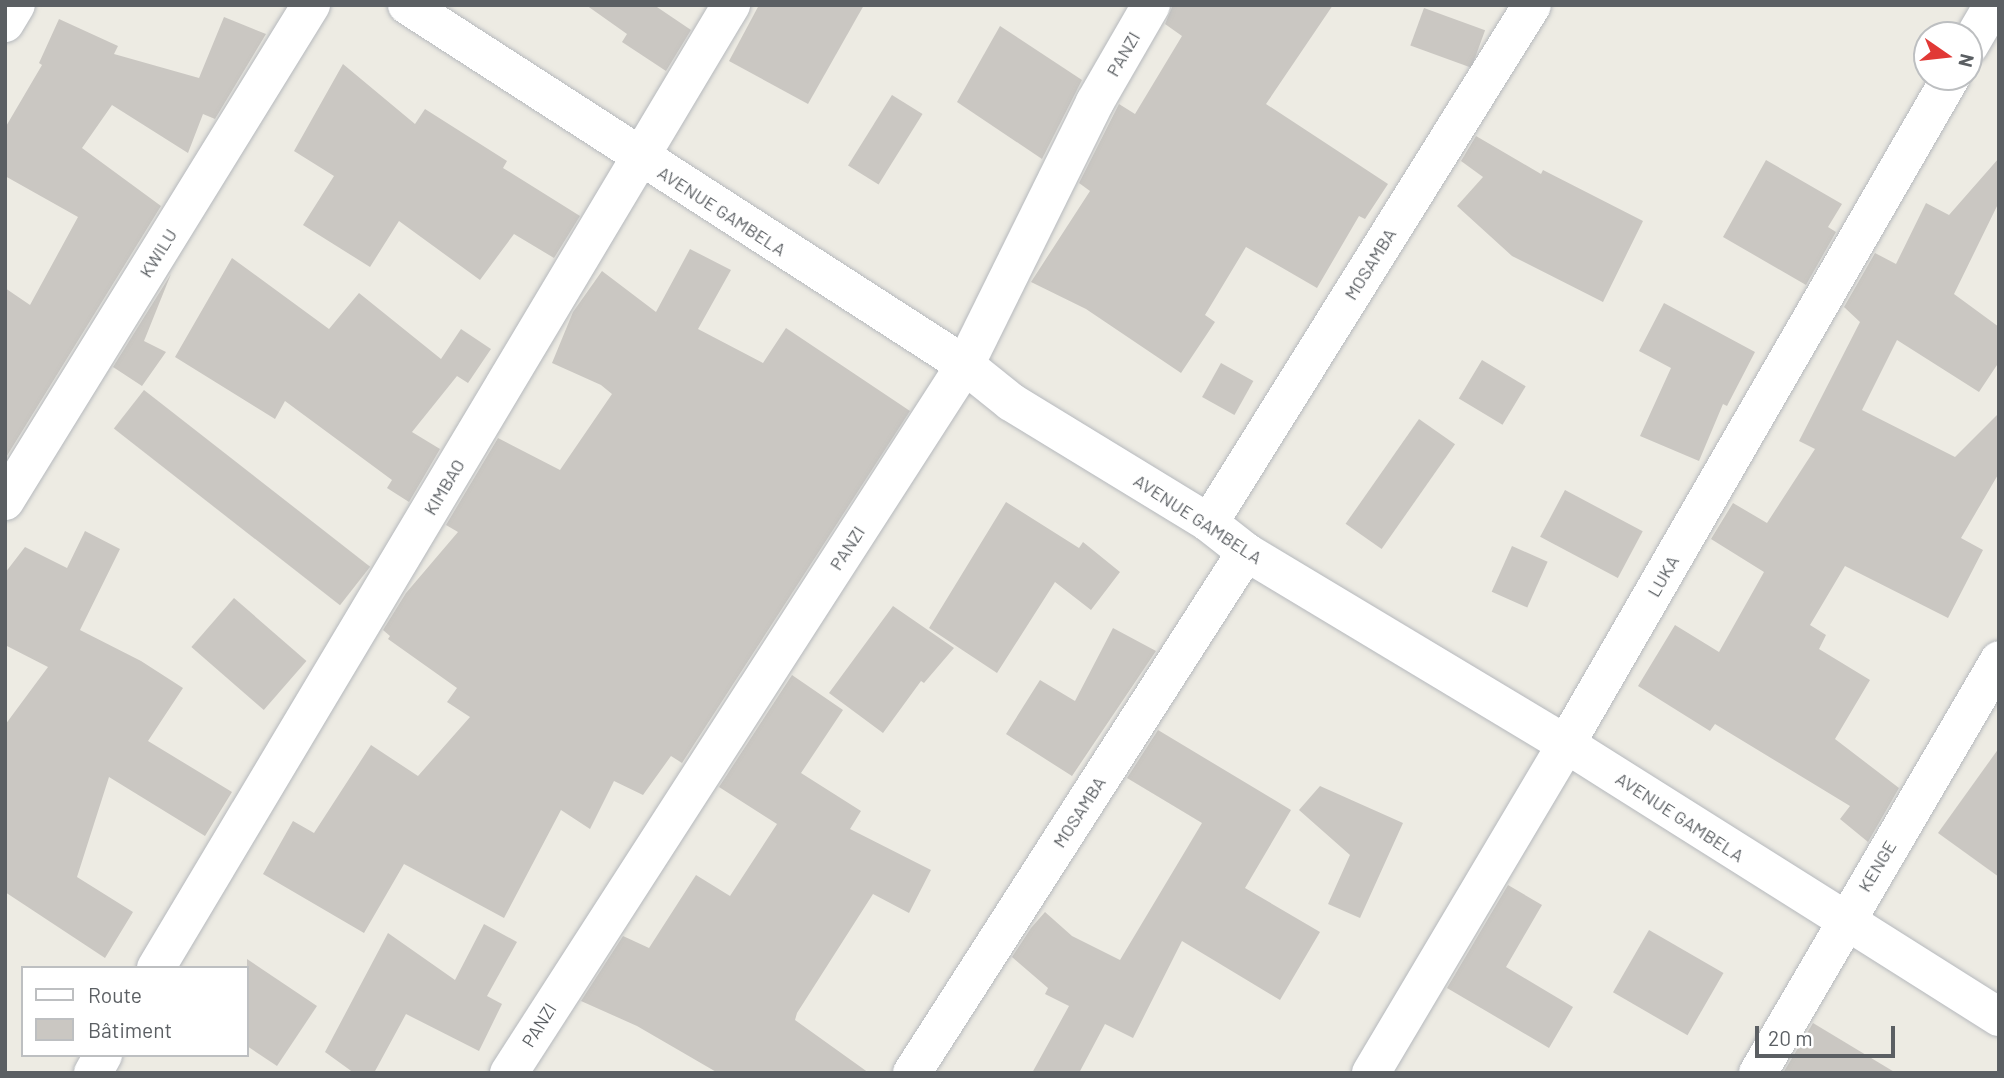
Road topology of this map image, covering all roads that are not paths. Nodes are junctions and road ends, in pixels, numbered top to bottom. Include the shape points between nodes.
1 (16, 5) edge
2 (311, 5) edge
3 (407, 5) edge
4 (731, 5) edge
5 (1151, 5) edge
6 (1532, 5) edge
7 (1993, 5) edge
8 (1983, 22) edge
9 (5, 23) edge
10 (1943, 91) edge
11 (641, 159) junction
12 (965, 365) junction
13 (5, 501) edge
14 (1209, 523) junction
15 (1247, 552) junction
16 (1999, 660) edge
17 (1566, 744) junction
18 (1844, 923) junction
19 (157, 966) edge
20 (1999, 1017) edge
21 (102, 1057) edge
22 (93, 1073) edge
23 (509, 1073) edge
24 (912, 1073) edge
25 (1371, 1073) edge
26 (1758, 1073) edge

1 - 9 street
2 - 13 street, KWILU
3 - 11 street, AVENUE GAMBELA
4 - 11 street, KIMBAO
5 - 12 street, PANZI via 1095,102
6 - 14 street, MOSAMBA
7 - 8 street
10 - 17 street, LUKA
11 - 12 street, AVENUE GAMBELA
11 - 19 street, KIMBAO
12 - 14 street, AVENUE GAMBELA via 1011,402
12 - 23 street, PANZI
14 - 15 street, AVENUE GAMBELA
15 - 17 street, AVENUE GAMBELA
15 - 24 street, MOSAMBA
16 - 18 street, KENGE
17 - 18 street, AVENUE GAMBELA
17 - 25 street, LUKA
18 - 20 street, AVENUE GAMBELA
18 - 26 street, KENGE
21 - 22 street

